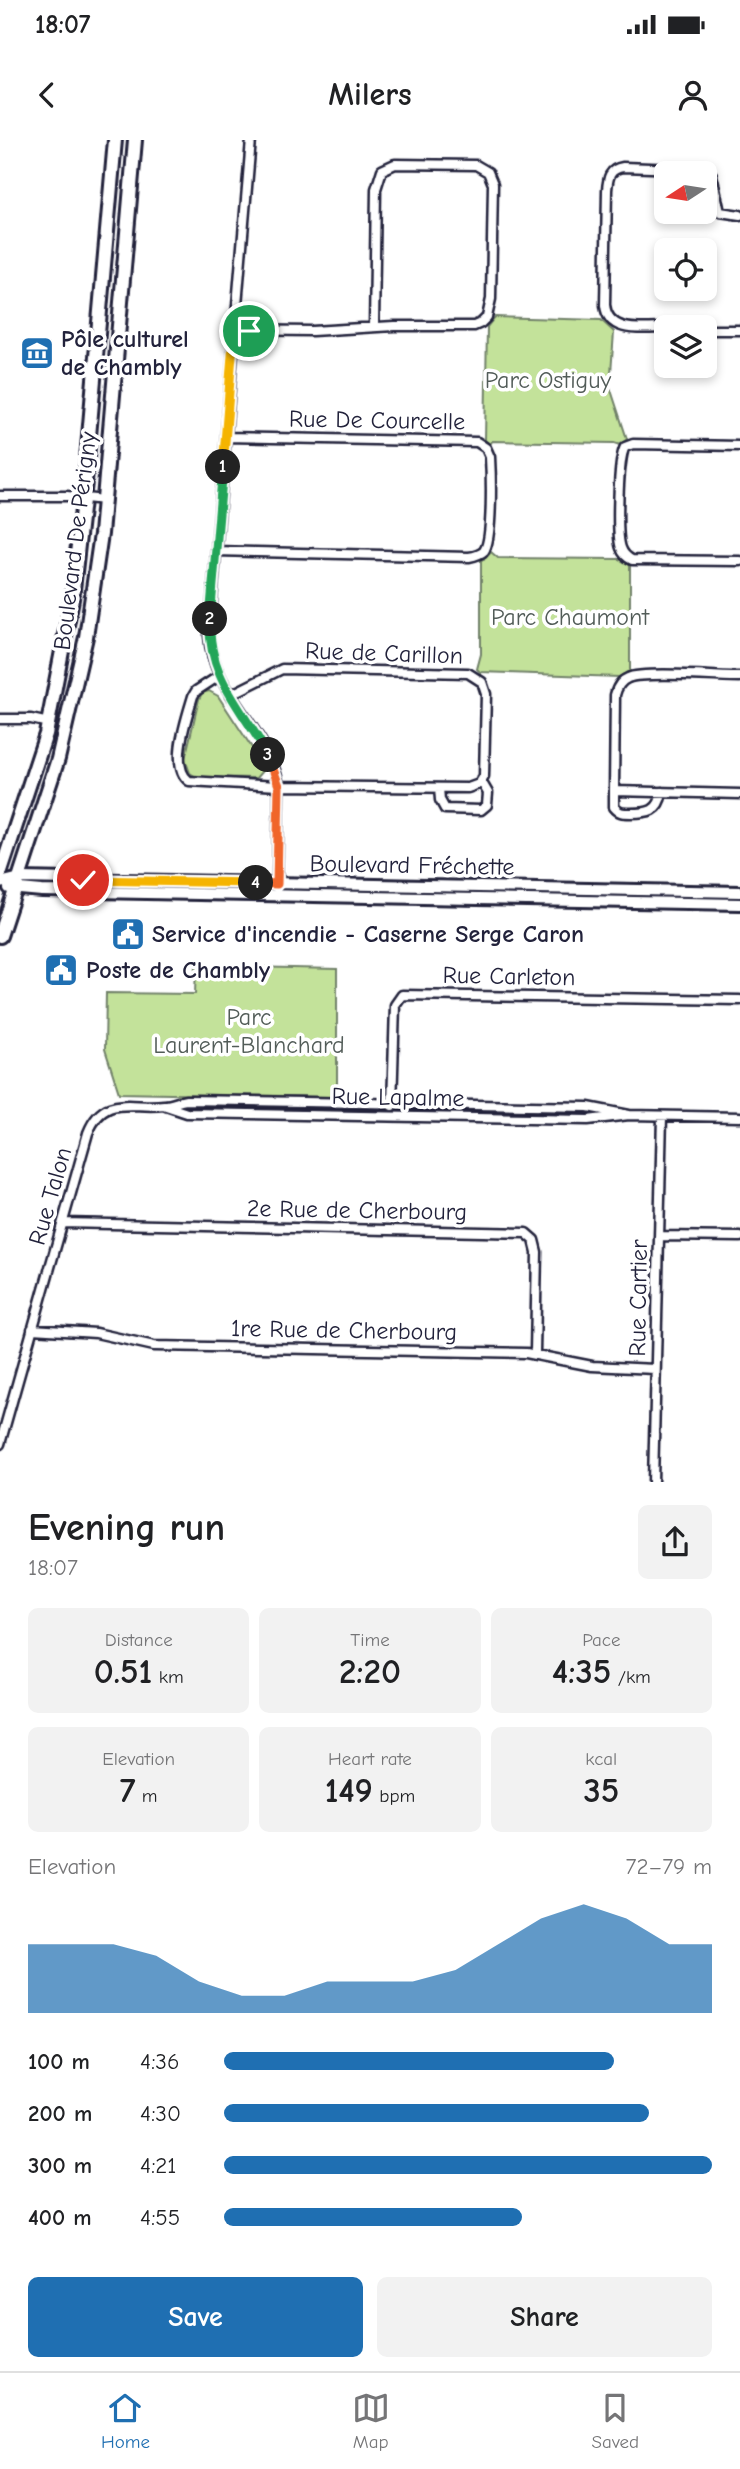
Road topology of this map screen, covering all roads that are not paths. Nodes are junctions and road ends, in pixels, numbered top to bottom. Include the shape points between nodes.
1 (115, 140) edge
2 (135, 140) edge
3 (251, 140) edge
4 (740, 215) edge
5 (374, 327) junction
6 (654, 328) edge
7 (234, 330) junction
8 (717, 330) edge
9 (740, 330) edge
10 (226, 437) junction
11 (740, 446) edge
12 (0, 496) edge
13 (84, 498) junction
14 (104, 500) junction
15 (216, 551) junction
16 (740, 561) edge
17 (219, 676) junction
18 (740, 677) edge
19 (230, 695) junction
20 (0, 719) edge
21 (49, 723) junction
22 (481, 781) junction
23 (279, 786) junction
24 (439, 788) junction
25 (614, 791) junction
26 (662, 792) junction
27 (740, 794) edge
28 (0, 874) edge
29 (0, 884) edge
30 (18, 884) junction
31 (277, 889) junction
32 (740, 892) edge
33 (740, 904) edge
34 (0, 936) edge
35 (740, 1000) edge
36 (392, 1104) junction
37 (130, 1105) joint
38 (166, 1105) junction
39 (629, 1115) junction
40 (392, 1116) junction
41 (662, 1116) junction
42 (740, 1117) edge
43 (63, 1223) junction
44 (659, 1236) junction
45 (740, 1237) edge
46 (32, 1329) junction
47 (535, 1353) junction
48 (655, 1368) junction
49 (0, 1444) edge
50 (653, 1482) edge

1 - 13 main road, Boulevard De Périgny
2 - 14 main road, Boulevard De Périgny
3 - 7 street
4 - 6 street via 720,212 712,175 706,170 623,167 611,172 607,316 621,327
5 - 5 street via 469,327 484,320 491,299 493,184 486,170 476,165 395,163 382,170 376,189
5 - 7 street
7 - 10 street
8 - 9 street
10 - 15 street
10 - 15 street, Rue De Courcelle via 477,442 490,457 489,532 484,551 469,557
11 - 16 street via 625,447 620,462 619,535 622,551 632,559
12 - 13 street
13 - 14 street
13 - 21 main road, Boulevard De Périgny via 71,606
14 - 30 main road, Boulevard De Périgny via 77,686
15 - 17 street via 209,636
17 - 19 street
17 - 23 street via 193,696 179,755 181,774 193,782
18 - 25 street via 639,675 623,680 615,695
19 - 22 street, Rue de Carillon via 282,669 468,673 482,682 486,694
19 - 23 street via 268,754
20 - 21 street
21 - 28 main road, Boulevard De Périgny
22 - 24 street via 471,788
22 - 24 street, Rue de Carillon via 488,796 481,810 445,808
23 - 24 street
23 - 31 street
25 - 26 street
25 - 26 street via 614,807 621,813 649,813 658,806
26 - 27 street
29 - 30 main road, Boulevard Fréchette
30 - 31 main road, Boulevard Fréchette
30 - 34 main road, Boulevard De Périgny
31 - 32 main road, Boulevard Fréchette
31 - 33 main road, Boulevard Fréchette
35 - 36 street, Rue Carleton via 402,995 395,1005
36 - 38 street, Rue Lapalme via 186,1100
36 - 39 street, Rue Lapalme via 588,1107
36 - 40 street, Rue Carleton
37 - 38 street, Rue Lapalme
37 - 43 street, Rue Talon via 106,1109 92,1124
38 - 40 street, Rue Lapalme via 187,1113
39 - 40 street, Rue Lapalme via 588,1120
39 - 41 street, Rue Lapalme
41 - 42 street, Rue Lapalme
41 - 44 street, Rue Cartier
43 - 46 street, Rue Talon
43 - 47 street, 2e Rue de Cherbourg via 526,1233 537,1252
44 - 45 street
44 - 48 street, Rue Cartier
46 - 47 street, 1re Rue de Cherbourg via 96,1333 164,1346
46 - 49 street, Rue Talon
47 - 48 street, 1re Rue de Cherbourg via 592,1366
48 - 50 street, Rue Cartier

